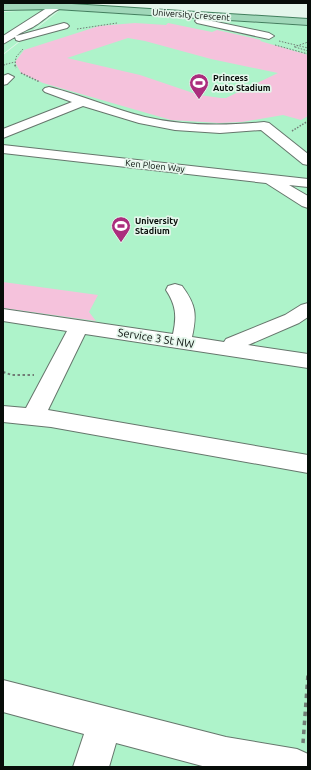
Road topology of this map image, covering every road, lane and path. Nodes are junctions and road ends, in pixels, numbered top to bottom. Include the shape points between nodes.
1 (37, 3) edge
2 (68, 3) edge
3 (122, 3) edge
4 (8, 5) edge
5 (56, 6) junction
6 (308, 15) edge
7 (206, 16) junction
8 (308, 22) edge
9 (118, 23) dead end
10 (64, 26) dead end
11 (3, 28) edge
12 (19, 29) junction
13 (76, 29) dead end
14 (269, 36) dead end
15 (5, 40) edge
16 (285, 42) dead end
17 (308, 42) edge
18 (272, 45) dead end
19 (277, 46) junction
20 (26, 48) dead end
21 (308, 51) edge
22 (308, 54) edge
23 (15, 62) junction
24 (3, 65) edge
25 (47, 87) joint
26 (84, 101) junction
27 (308, 121) edge
28 (288, 133) dead end
29 (3, 134) edge
30 (3, 149) edge
31 (308, 161) edge
32 (266, 178) junction
33 (308, 183) edge
34 (308, 203) edge
35 (175, 290) dead end
36 (308, 309) edge
37 (3, 315) edge
38 (79, 326) junction
39 (181, 342) junction
40 (231, 349) junction
41 (308, 361) edge
42 (3, 372) edge
43 (56, 373) junction
44 (3, 414) edge
45 (34, 417) junction
46 (308, 464) edge
47 (308, 674) edge
48 (3, 696) edge
49 (105, 723) junction
50 (300, 759) edge
51 (92, 767) edge

1 - 4 street
2 - 5 street
3 - 6 main road, University Crescent
4 - 5 main road, University Crescent
5 - 7 main road, University Crescent
5 - 12 street via 30,25
7 - 8 main road, University Crescent
7 - 14 street via 200,21
9 - 13 path
10 - 15 street
11 - 12 street
12 - 15 street
16 - 19 path
17 - 21 path via 294,47
18 - 19 path
19 - 22 path
20 - 23 path via 15,57
23 - 24 path
23 - 25 path via 14,65 19,72
25 - 26 street
26 - 29 street
26 - 31 street via 130,116 174,126 223,130 264,126
27 - 28 path
30 - 32 street, Ken Ploen Way
32 - 33 street, Ken Ploen Way
32 - 34 street
35 - 39 street via 183,300 187,316
36 - 40 street via 292,320 233,344
37 - 38 street, Service 3 St NW
38 - 39 street, Service 3 St NW
38 - 43 street
39 - 40 street, Service 3 St NW
40 - 41 street, Service 3 St NW
42 - 43 path via 12,375
43 - 45 street
44 - 45 street
45 - 46 street
47 - 50 path
48 - 49 street
49 - 50 street via 226,755
49 - 51 street

